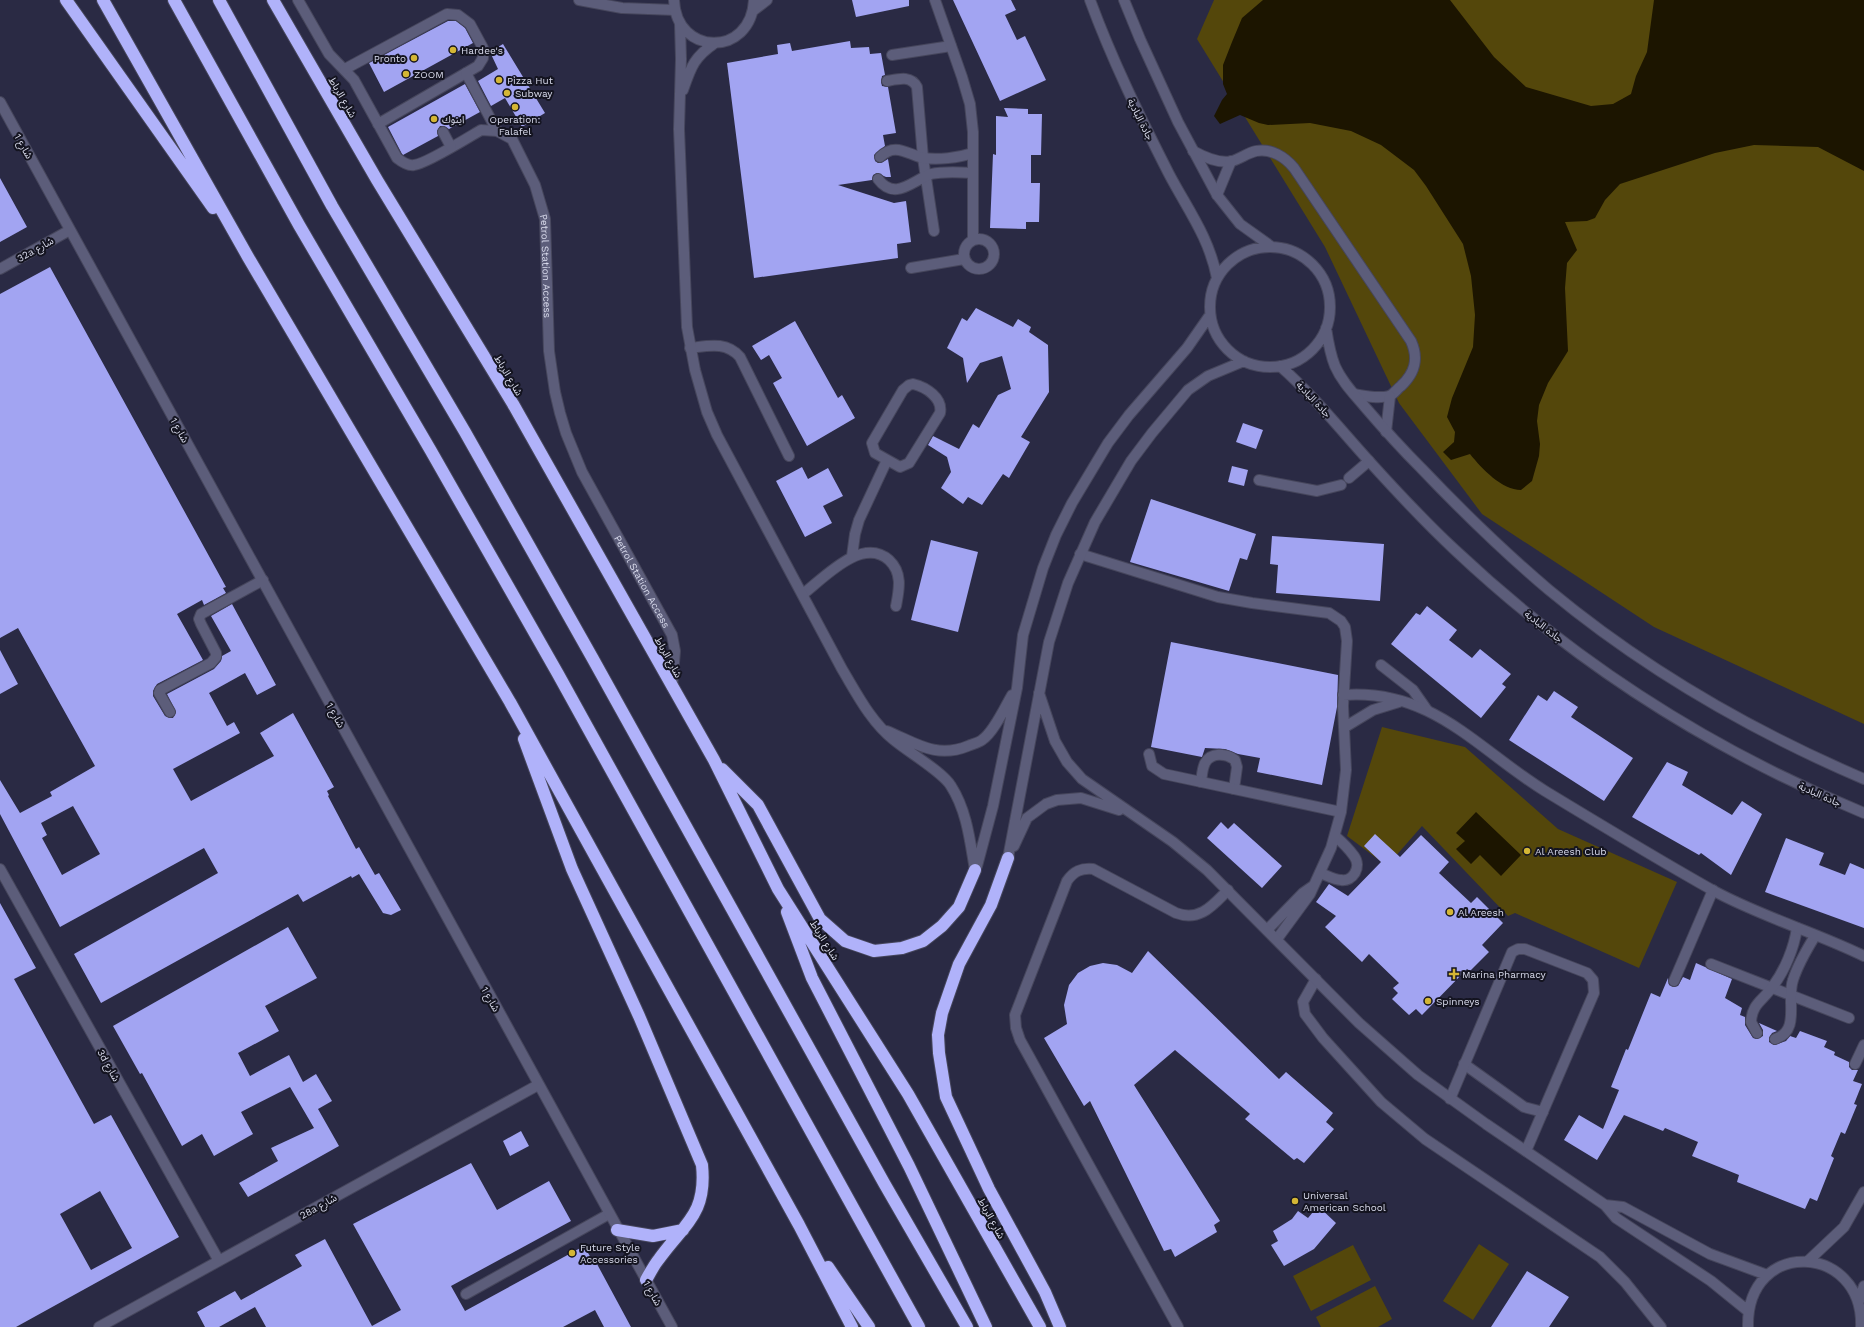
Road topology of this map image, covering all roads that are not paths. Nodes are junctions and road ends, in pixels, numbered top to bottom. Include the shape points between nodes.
1 (66, 0) edge
2 (104, 0) edge
3 (174, 0) edge
4 (219, 0) edge
5 (273, 0) edge
6 (298, 0) edge
7 (579, 0) edge
8 (767, 0) edge
9 (934, 0) edge
10 (1090, 0) edge
11 (1124, 0) edge
12 (675, 5) edge
13 (754, 5) edge
14 (680, 24) junction
15 (715, 43) junction
16 (951, 46) junction
17 (892, 56) dead end
18 (345, 69) junction
19 (466, 73) junction
20 (887, 81) dead end
21 (680, 101) junction
22 (0, 102) edge
23 (378, 124) junction
24 (497, 130) junction
25 (443, 132) dead end
26 (451, 147) junction
27 (1193, 152) junction
28 (973, 153) junction
29 (880, 157) dead end
30 (923, 158) junction
31 (1231, 161) junction
32 (972, 173) junction
33 (926, 176) junction
34 (878, 179) dead end
35 (1217, 195) junction
36 (70, 230) junction
37 (934, 231) dead end
38 (973, 240) junction
39 (1272, 247) junction
40 (248, 256) junction
41 (964, 259) junction
42 (911, 268) dead end
43 (0, 269) edge
44 (1217, 278) junction
45 (1210, 315) junction
46 (1326, 328) junction
47 (690, 348) junction
48 (1244, 361) junction
49 (1280, 366) junction
50 (1354, 394) junction
51 (1390, 396) junction
52 (1386, 432) junction
53 (789, 456) dead end
54 (887, 460) junction
55 (1369, 461) junction
56 (1349, 478) dead end
57 (1259, 480) dead end
58 (1340, 485) dead end
59 (1080, 554) junction
60 (852, 556) junction
61 (263, 580) junction
62 (803, 594) junction
63 (896, 606) dead end
64 (1381, 665) dead end
65 (672, 686) junction
66 (1017, 688) junction
67 (1039, 693) junction
68 (1344, 695) junction
69 (1401, 701) junction
70 (510, 702) junction
71 (1427, 710) junction
72 (170, 712) dead end
73 (1345, 727) junction
74 (882, 728) junction
75 (1149, 754) dead end
76 (714, 760) junction
77 (1864, 779) edge
78 (1201, 782) junction
79 (1234, 789) junction
80 (1342, 812) junction
81 (1864, 813) edge
82 (1131, 814) junction
83 (1335, 836) junction
84 (1008, 858) junction
85 (0, 869) edge
86 (976, 870) junction
87 (1320, 873) junction
88 (1313, 886) junction
89 (778, 890) junction
90 (1228, 890) junction
91 (1713, 890) junction
92 (1797, 928) junction
93 (1268, 930) junction
94 (1815, 936) junction
95 (1277, 939) junction
96 (1864, 956) edge
97 (1711, 964) dead end
98 (1316, 979) junction
99 (1674, 981) dead end
100 (1772, 988) junction
101 (1790, 995) junction
102 (1849, 1018) dead end
103 (1757, 1032) dead end
104 (1775, 1040) dead end
105 (1864, 1045) edge
106 (1464, 1064) junction
107 (1855, 1064) dead end
108 (538, 1085) junction
109 (1450, 1098) junction
110 (1543, 1112) junction
111 (1526, 1151) junction
112 (1864, 1192) edge
113 (1605, 1205) junction
114 (609, 1214) junction
115 (799, 1225) junction
116 (617, 1230) junction
117 (683, 1230) junction
118 (219, 1261) junction
119 (1808, 1262) junction
120 (1767, 1276) junction
121 (646, 1280) junction
122 (1864, 1286) edge
123 (466, 1294) dead end
124 (1859, 1301) junction
125 (1748, 1311) junction
126 (99, 1327) edge
127 (672, 1327) edge
128 (852, 1327) edge
129 (869, 1327) edge
130 (919, 1327) edge
131 (967, 1327) edge
132 (986, 1327) edge
133 (1040, 1327) edge
134 (1060, 1327) edge
135 (1178, 1327) edge
136 (1661, 1327) edge
137 (1748, 1327) edge
138 (1861, 1327) edge

1 - 40 highway
2 - 40 highway
3 - 130 highway via 299,225 432,451 558,674
4 - 131 highway via 332,206 465,432
5 - 65 highway, شارع الرباط via 377,180 512,404
6 - 18 street via 329,54
7 - 12 street via 622,8
8 - 13 street
9 - 16 street
10 - 44 street, جادة البادية via 1130,97 1170,176 1203,232 1211,251
11 - 27 street
12 - 14 street
13 - 15 street via 750,21 744,30 726,42
14 - 15 street via 695,38
14 - 21 street
15 - 21 street via 700,54 691,65
16 - 17 street
16 - 28 street via 970,104
18 - 19 street via 447,14 452,14 462,17 470,24 483,48 481,62
18 - 23 street via 354,80
19 - 23 street via 426,101
19 - 24 street
20 - 30 street via 910,79 917,87
21 - 47 street via 680,164
22 - 36 street, شارع 1
23 - 26 street via 398,158 408,165 420,164
24 - 26 street via 481,130
24 - 65 street, Petrol Station Access via 516,144 535,185 542,208 546,231 550,358 555,392 566,433 582,472 672,635 675,651
25 - 26 street
27 - 31 street via 1211,159
27 - 35 street
28 - 30 street
28 - 32 street
29 - 30 street via 889,150 900,149
30 - 33 street
31 - 35 street
31 - 51 street via 1255,151 1262,151 1284,157 1294,168 1414,348 1414,369
32 - 33 street via 937,173
32 - 38 street
33 - 34 street via 897,190 886,187
33 - 37 street
35 - 39 street via 1240,224
36 - 43 street, 32a شارع
36 - 61 street, شارع 1
38 - 41 street via 965,248
38 - 41 street via 990,242 995,252 992,264 983,270 977,270 971,268
39 - 44 street via 1246,252 1225,267
39 - 46 street via 1296,253 1316,269 1327,291 1329,316
40 - 70 highway
41 - 42 street
44 - 45 street via 1211,296
45 - 48 street via 1213,327 1225,347
45 - 66 street via 1178,360 1108,443 1072,503 1056,535 1032,601 1024,635
46 - 49 street via 1313,349 1292,363
46 - 50 street via 1335,365
47 - 53 street via 720,345 736,352
47 - 62 street via 707,412 717,435
48 - 49 street via 1262,366
48 - 59 street via 1208,376 1179,399 1124,473 1095,522
49 - 55 street, جادة البادية via 1309,392
50 - 51 street
50 - 52 street
51 - 52 street
52 - 77 street via 1489,537 1550,590 1621,644 1657,669 1733,714
54 - 54 street via 875,453 872,443 903,390 909,385 917,385 938,399 940,413 907,466 900,468
54 - 60 street via 859,520
55 - 56 street
55 - 81 street, جادة البادية via 1409,505 1497,588 1604,671 1712,740 1769,770
57 - 58 street via 1317,491
59 - 67 street via 1049,642
59 - 68 street via 1218,597 1323,611 1336,616 1347,633
60 - 62 street
60 - 63 street via 869,552 878,553 892,563 900,579
61 - 72 street via 201,614 199,620 216,657 211,663 160,690 159,693
61 - 108 street, شارع 1
62 - 74 street via 862,703
64 - 71 street via 1405,683
65 - 76 highway, شارع الرباط
66 - 74 street via 982,740 958,750 937,752
66 - 86 street via 993,806
67 - 82 street via 1053,736 1066,762 1091,786
67 - 84 street
68 - 69 street via 1373,694
68 - 73 street
69 - 71 street
69 - 73 street via 1373,710
70 - 115 highway
70 - 117 highway via 572,869 697,1150 702,1172 702,1194 691,1220
71 - 91 street via 1450,722 1545,790
73 - 80 street via 1346,770
74 - 86 street via 950,784 963,809
75 - 78 street via 1152,766 1160,772
76 - 86 highway via 758,805 820,919 845,941 874,950 902,948 923,941 942,926 959,907
76 - 89 highway, شارع الرباط
78 - 79 street
78 - 79 street via 1205,762 1213,755 1227,755 1235,760 1237,767
79 - 80 street
80 - 83 street
82 - 84 street via 1081,798 1069,798 1046,804 1027,818
82 - 90 street via 1185,851
83 - 87 street
83 - 87 street via 1354,856 1357,861 1356,870 1350,878 1341,880
84 - 134 highway via 991,904 960,964 944,1006 938,1035 939,1053 946,1097 989,1189
85 - 118 street, 3d شارع
87 - 88 street
88 - 93 street via 1302,893
88 - 95 street via 1309,897
89 - 132 highway via 812,978 909,1166
89 - 133 highway, شارع الرباط via 912,1100
90 - 93 street
90 - 135 street via 1202,914 1189,916 1176,913 1093,869 1080,869 1067,881 1015,1015 1020,1040
91 - 92 street
91 - 99 street
92 - 94 street
92 - 100 street via 1793,945
93 - 95 street
94 - 96 street
94 - 101 street via 1793,979
95 - 98 street
97 - 100 street
98 - 109 street via 1388,1049
98 - 136 street via 1303,1002 1305,1014 1323,1038 1381,1102 1425,1140 1600,1257 1625,1282
100 - 101 street
100 - 103 street via 1754,1007 1751,1014 1751,1022
101 - 102 street
101 - 104 street via 1791,1024 1786,1034
105 - 107 street
106 - 109 street
106 - 110 street via 1524,1107
106 - 110 street via 1510,955 1515,950 1524,949 1587,973 1593,980 1594,993
108 - 114 street, شارع 1
108 - 118 street, 28a شارع
109 - 111 street
110 - 111 street
111 - 113 street
112 - 119 street via 1844,1227
113 - 120 street via 1623,1207 1698,1248
113 - 125 street via 1620,1221 1711,1281
114 - 116 street, شارع 1
114 - 123 street
115 - 128 highway
115 - 129 highway
116 - 117 highway via 653,1236
116 - 121 street, شارع 1
117 - 121 highway via 658,1260
118 - 126 street, 28a شارع
119 - 120 street via 1793,1262 1779,1267
119 - 124 street via 1822,1264 1845,1278 1854,1288
120 - 125 street via 1754,1292
121 - 127 street, شارع 1
122 - 124 street
124 - 138 street
125 - 137 street

